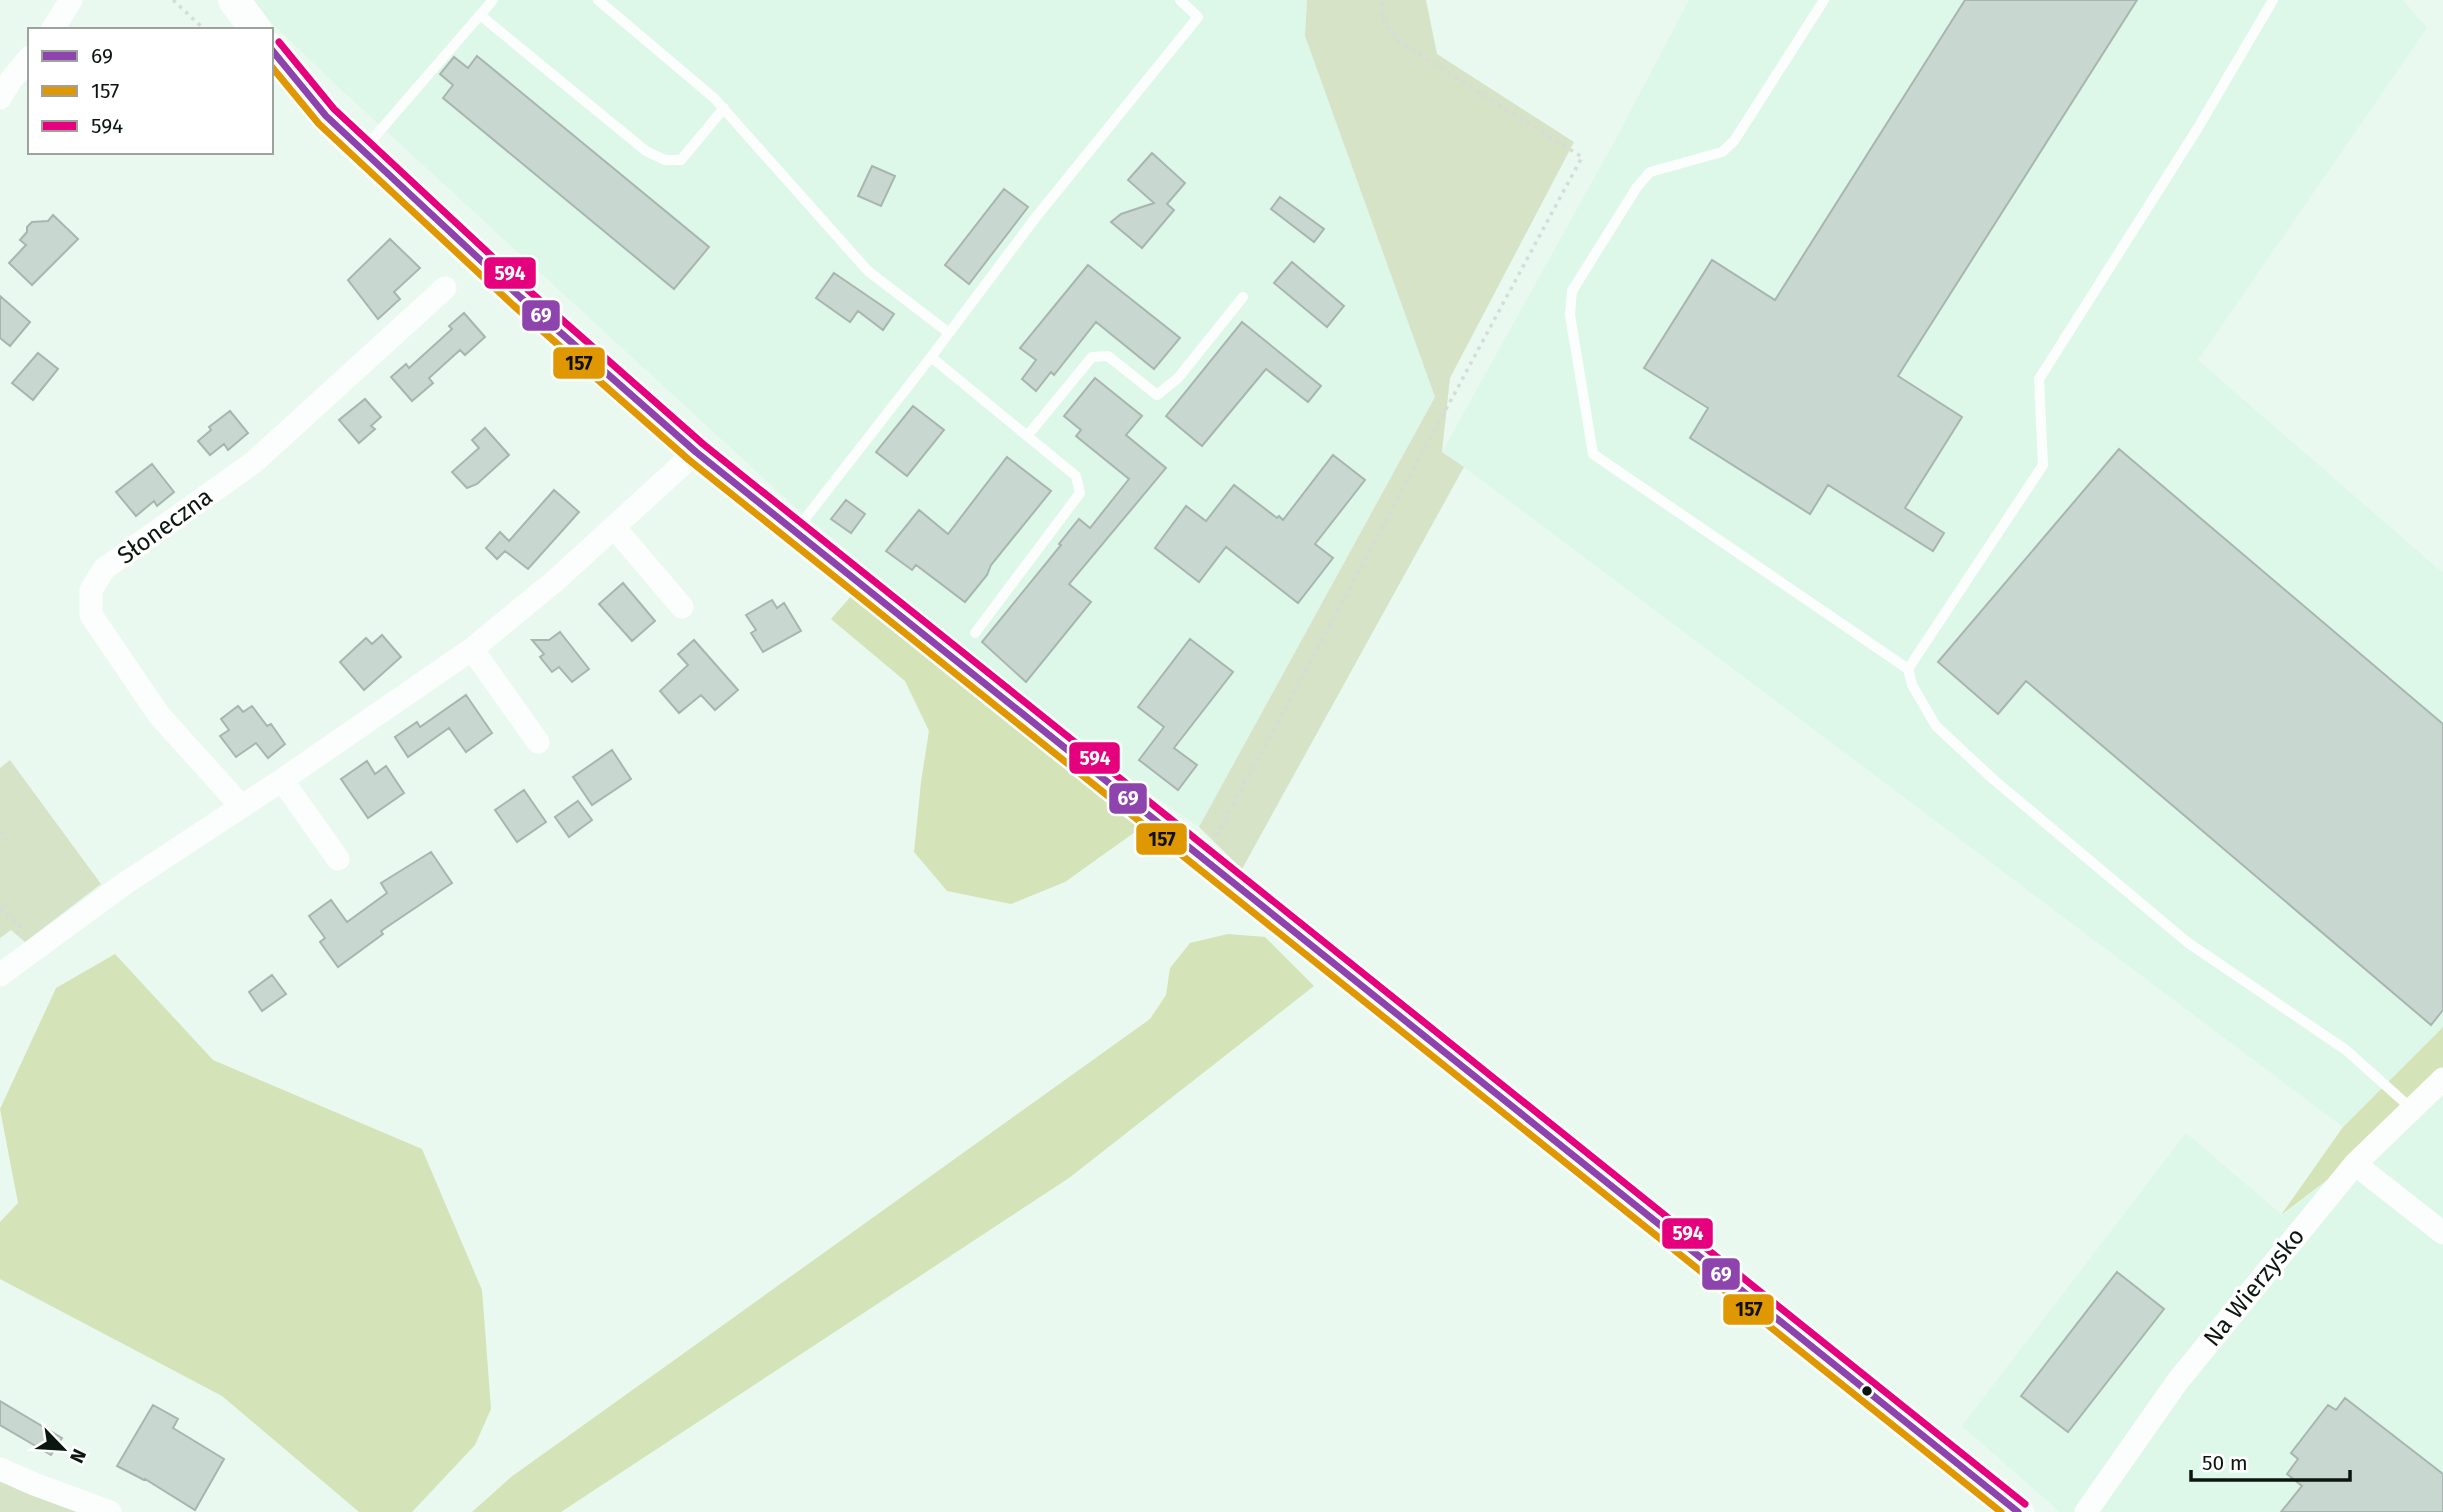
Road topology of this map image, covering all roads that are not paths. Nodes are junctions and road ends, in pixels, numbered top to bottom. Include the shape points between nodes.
1 (71, 0) edge
2 (85, 0) edge
3 (493, 0) edge
4 (598, 0) edge
5 (1180, 0) edge
6 (1824, 0) edge
7 (2273, 0) edge
8 (480, 15) junction
9 (55, 26) edge
10 (273, 51) edge
11 (28, 59) edge
12 (0, 99) edge
13 (723, 108) junction
14 (362, 151) junction
15 (445, 288) dead end
16 (1243, 298) dead end
17 (949, 333) junction
18 (931, 357) junction
19 (1027, 436) junction
20 (696, 452) junction
21 (614, 527) junction
22 (795, 531) junction
23 (682, 607) dead end
24 (975, 632) dead end
25 (472, 649) junction
26 (1908, 669) junction
27 (538, 742) dead end
28 (282, 780) junction
29 (241, 806) junction
30 (338, 859) dead end
31 (0, 975) edge
32 (2443, 1079) edge
33 (2412, 1109) junction
34 (2355, 1164) junction
35 (2443, 1233) edge
36 (0, 1469) edge
37 (110, 1512) edge
38 (2018, 1512) edge
39 (2086, 1512) edge

1 - 9 street
2 - 9 street
3 - 8 lane
4 - 13 lane
5 - 17 lane via 1198,17
6 - 26 lane via 1734,141 1722,152 1650,172 1637,187 1572,292 1570,315 1592,454
7 - 26 lane via 2039,379 2043,465
8 - 13 lane via 646,151 665,160 681,160
8 - 14 lane
10 - 14 main road via 326,116
11 - 12 street
13 - 17 lane via 868,271
14 - 20 main road
15 - 29 street, Słoneczna via 254,461 104,569 91,590 90,615 159,715
16 - 19 lane via 1178,378 1157,395 1108,356 1092,356
17 - 18 lane
18 - 19 lane
18 - 22 lane
19 - 24 lane via 1076,476 1080,493
20 - 21 street
20 - 22 main road
21 - 23 street
21 - 25 street
22 - 38 main road
25 - 27 street
25 - 28 street
26 - 33 lane via 1936,726 1994,780 2187,942 2346,1050
28 - 29 street
28 - 30 street
29 - 31 street
32 - 33 street, Na Wierzysko
33 - 34 street, Na Wierzysko
34 - 35 street
34 - 39 street, Na Wierzysko via 2177,1382
36 - 37 street

